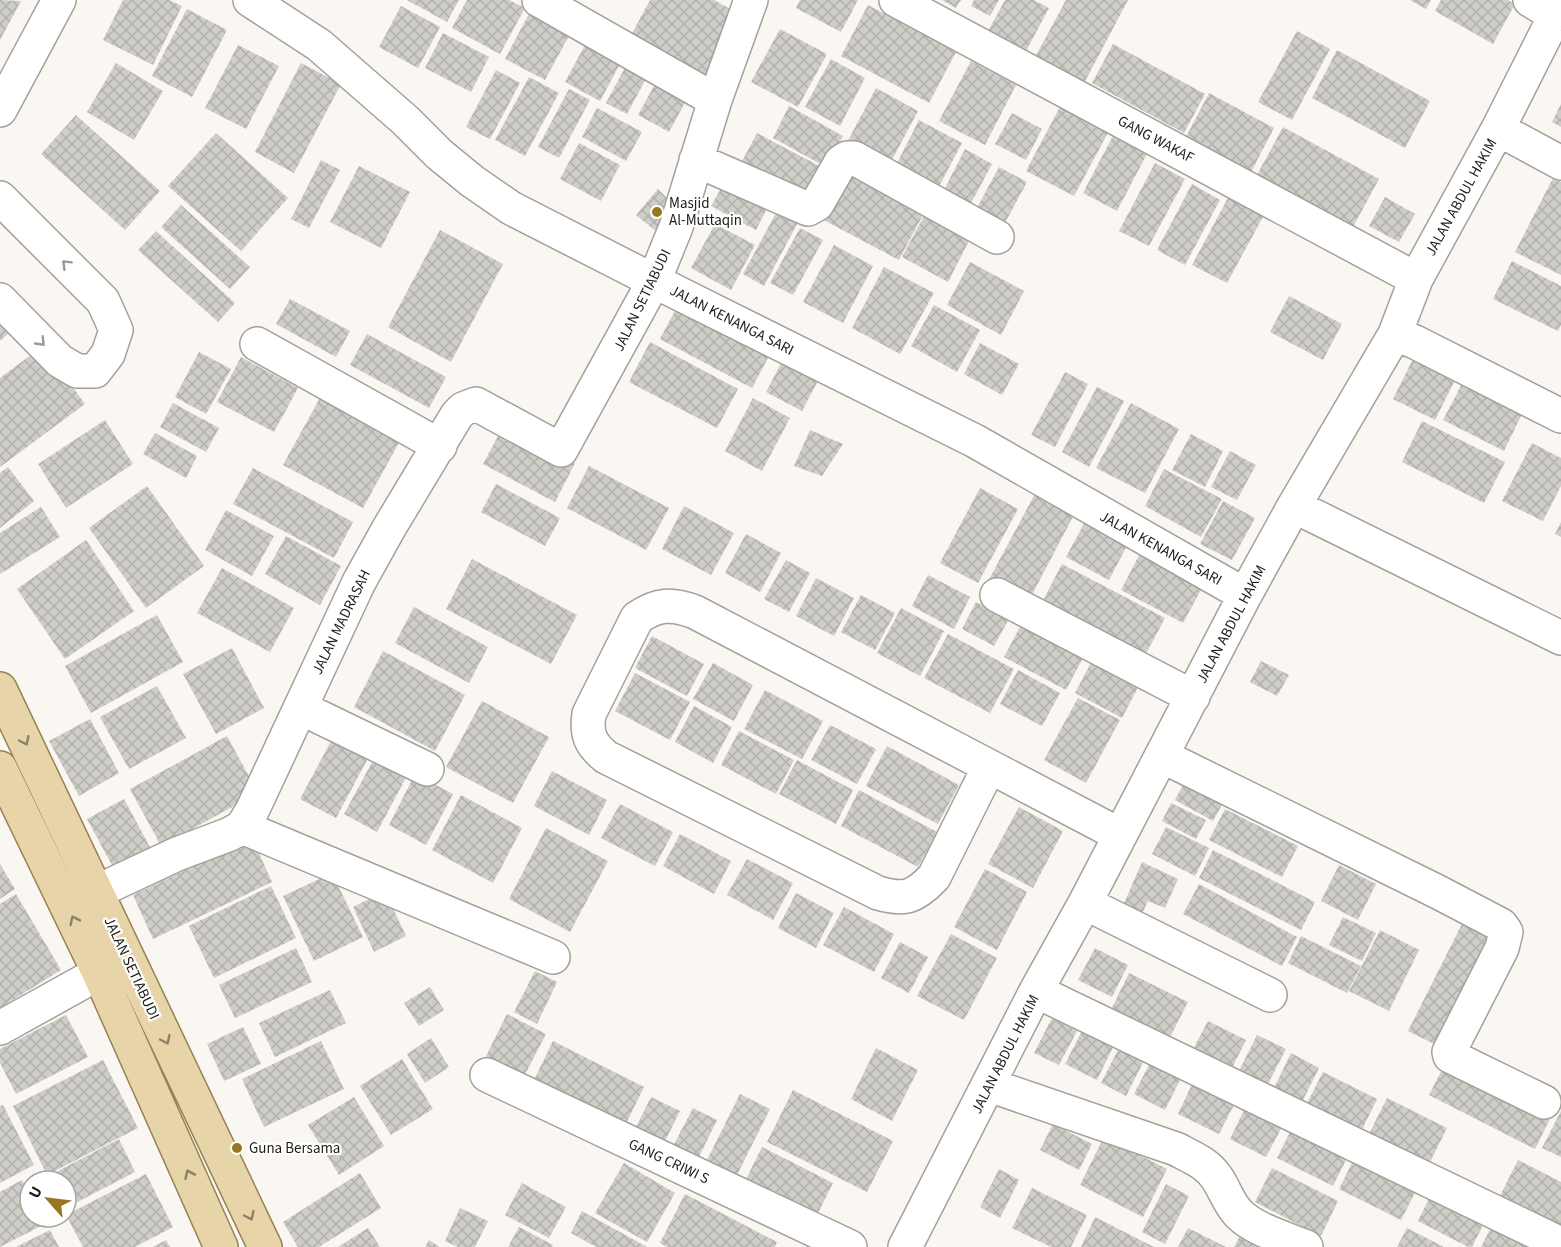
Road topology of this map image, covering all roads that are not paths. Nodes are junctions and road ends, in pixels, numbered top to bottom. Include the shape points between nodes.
1 (59, 0) edge
2 (250, 0) edge
3 (539, 0) edge
4 (751, 0) edge
5 (896, 0) edge
6 (1549, 6) edge
7 (715, 100) junction
8 (0, 110) edge
9 (1498, 129) junction
10 (696, 160) junction
11 (1561, 163) edge
12 (0, 198) edge
13 (997, 237) dead end
14 (1416, 279) junction
15 (654, 281) junction
16 (0, 300) edge
17 (1395, 334) junction
18 (257, 344) dead end
19 (1561, 416) edge
20 (578, 424) joint
21 (440, 446) junction
22 (1294, 506) junction
23 (997, 595) dead end
24 (1245, 595) junction
25 (1561, 638) edge
26 (0, 689) edge
27 (1193, 697) junction
28 (301, 708) junction
29 (1162, 756) junction
30 (990, 767) junction
31 (0, 768) edge
32 (427, 769) dead end
33 (242, 827) junction
34 (1120, 835) junction
35 (96, 892) junction
36 (1085, 903) junction
37 (553, 957) dead end
38 (99, 973) junction
39 (1036, 991) junction
40 (1270, 995) dead end
41 (0, 1028) edge
42 (487, 1075) dead end
43 (989, 1084) junction
44 (1544, 1102) dead end
45 (1561, 1244) edge
46 (221, 1247) edge
47 (265, 1247) edge
48 (850, 1247) edge
49 (905, 1247) edge
50 (1306, 1247) edge

1 - 8 street
2 - 15 street, JALAN KENANGA SARI via 320,45 472,181 512,208
3 - 7 street
4 - 7 street, JALAN SETIABUDI
5 - 14 street, GANG WAKAF
6 - 9 street, JALAN ABDUL HAKIM
7 - 10 street, JALAN SETIABUDI
9 - 11 street
9 - 14 street, JALAN ABDUL HAKIM
10 - 13 street via 808,209 817,204 841,162 854,159
10 - 15 street, JALAN SETIABUDI via 676,227
16 -> 12 street via 60,361 77,371 95,371 108,354 116,330 103,301
14 - 17 street, JALAN ABDUL HAKIM
15 - 20 street, JALAN SETIABUDI
15 - 24 street, JALAN KENANGA SARI via 975,441
17 - 19 street
17 - 22 street, JALAN ABDUL HAKIM
18 - 21 street
20 - 21 street, JALAN MADRASAH via 561,450 476,404 457,415
21 - 28 street, JALAN MADRASAH via 359,582
22 - 24 street, JALAN ABDUL HAKIM
22 - 25 street
23 - 27 street
24 - 27 street, JALAN ABDUL HAKIM
26 -> 35 main road, JALAN SETIABUDI
27 - 29 street, JALAN ABDUL HAKIM
28 - 32 street
28 - 33 street, JALAN MADRASAH
29 - 34 street, JALAN ABDUL HAKIM
29 - 44 street via 1501,926 1506,932 1502,948 1449,1052 1450,1056
30 - 30 street via 695,612 671,605 648,610 637,618 589,714 587,727 595,748 606,757 892,898 908,897 934,877
30 - 34 street
38 -> 31 main road
33 - 35 street
33 - 37 street
34 - 36 street, JALAN ABDUL HAKIM
35 -> 47 main road, JALAN SETIABUDI
36 - 39 street, JALAN ABDUL HAKIM
36 - 40 street
38 - 41 street
46 -> 38 main road
39 - 43 street, JALAN ABDUL HAKIM
39 - 45 street
42 - 48 street, GANG CRIWI S
43 - 49 street, JALAN ABDUL HAKIM
43 - 50 street via 1176,1149 1204,1163 1241,1216

